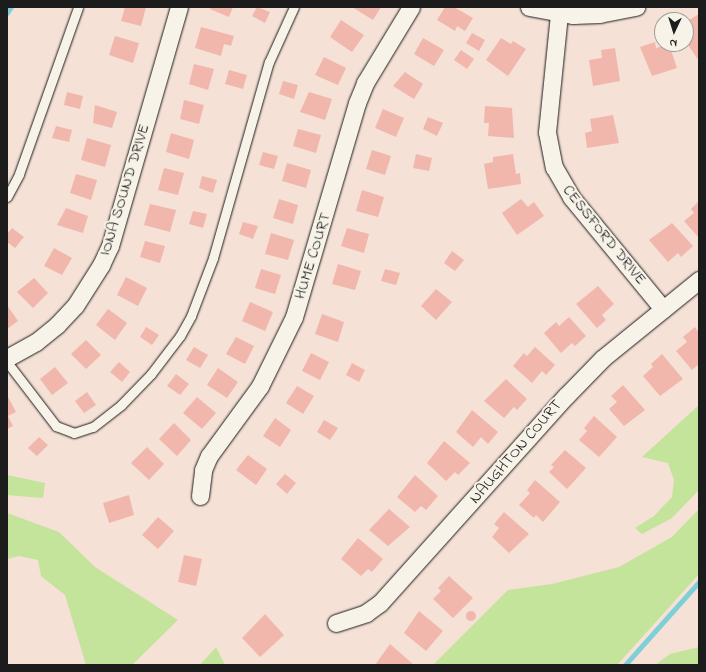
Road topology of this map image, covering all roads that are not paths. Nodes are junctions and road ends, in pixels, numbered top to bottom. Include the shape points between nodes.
1 (78, 7) edge
2 (179, 7) edge
3 (294, 7) edge
4 (411, 7) edge
5 (529, 7) edge
6 (636, 7) edge
7 (559, 14) junction
8 (7, 197) edge
9 (699, 280) edge
10 (663, 309) junction
11 (7, 358) edge
12 (7, 362) edge
13 (200, 496) dead end
14 (336, 623) dead end

1 - 8 lane via 19,174
2 - 11 street, IONA SOUND DRIVE via 110,246 102,265 75,306 57,325 36,342
3 - 12 lane via 270,62 213,258 191,316 180,336 151,374 121,405 93,427 85,432 74,433 56,426
4 - 13 street, HUME COURT via 357,103 306,281 285,338 260,386 209,456 203,470
5 - 7 street
6 - 7 street via 599,14
7 - 10 street, CESSFORD DRIVE via 547,132 554,167 571,197
9 - 10 street, NAUGHTON COURT
10 - 14 street, NAUGHTON COURT via 603,358 566,396 380,603 366,613

